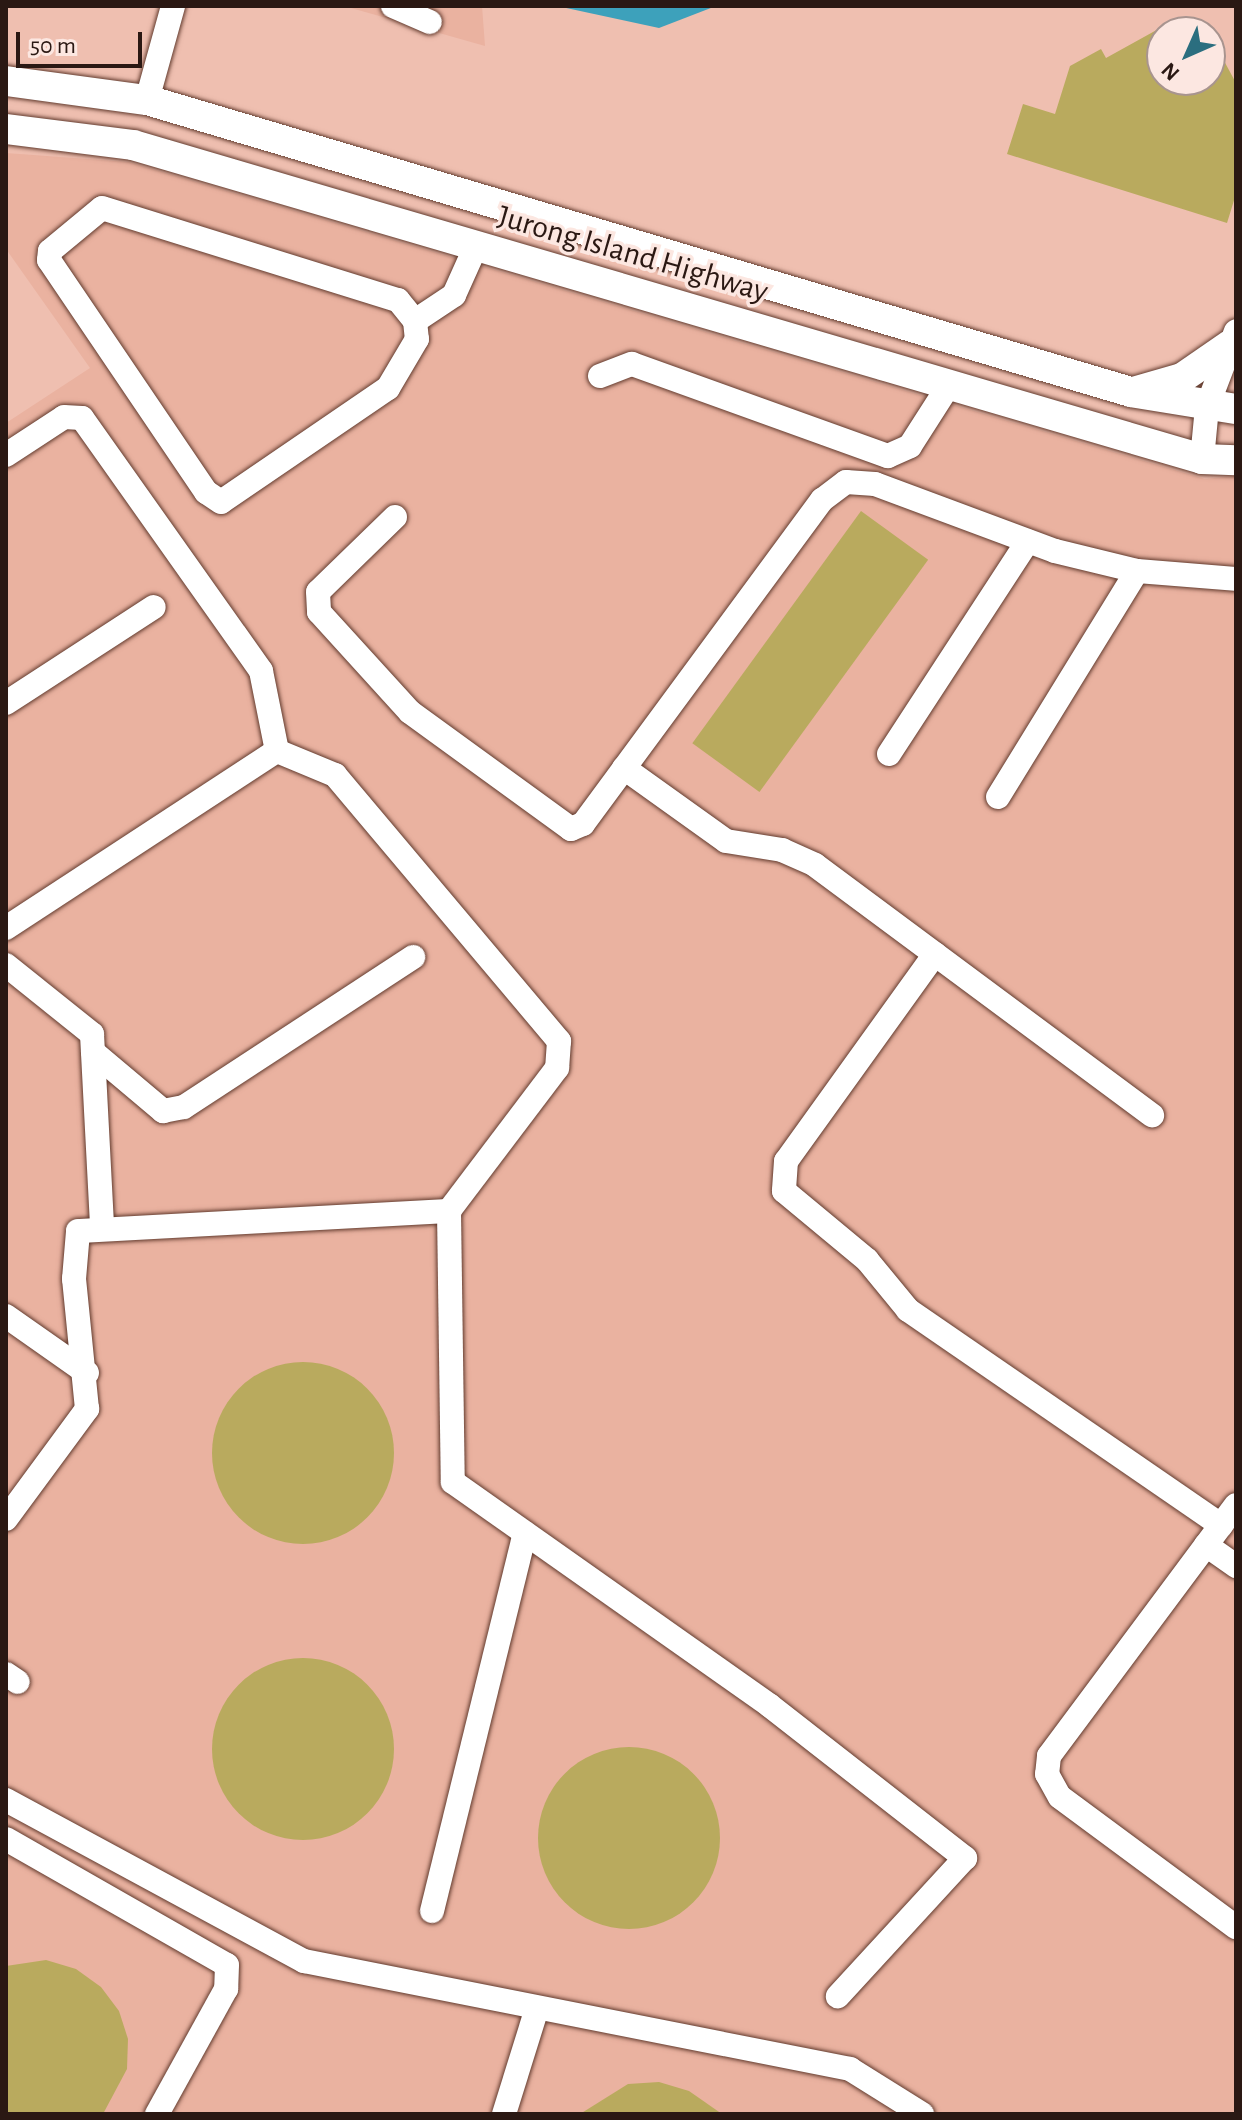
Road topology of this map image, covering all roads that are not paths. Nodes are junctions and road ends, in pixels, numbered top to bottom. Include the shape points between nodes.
1 (173, 6) edge
2 (393, 6) edge
3 (430, 22) dead end
4 (6, 81) edge
5 (147, 100) junction
6 (6, 129) edge
7 (476, 246) junction
8 (415, 321) junction
9 (1233, 338) edge
10 (600, 376) dead end
11 (949, 385) junction
12 (1131, 392) junction
13 (1222, 408) edge
14 (6, 455) edge
15 (1202, 459) junction
16 (1236, 460) edge
17 (395, 517) dead end
18 (1028, 541) junction
19 (1137, 571) junction
20 (1236, 579) edge
21 (154, 607) dead end
22 (6, 703) edge
23 (277, 751) junction
24 (889, 754) dead end
25 (624, 768) junction
26 (998, 797) dead end
27 (6, 928) edge
28 (935, 954) junction
29 (413, 957) dead end
30 (6, 965) edge
31 (93, 1052) junction
32 (1152, 1115) dead end
33 (449, 1211) junction
34 (102, 1225) junction
35 (6, 1316) edge
36 (87, 1373) junction
37 (1236, 1505) edge
38 (6, 1519) edge
39 (1221, 1525) junction
40 (525, 1533) junction
41 (1206, 1545) junction
42 (1236, 1566) edge
43 (6, 1800) edge
44 (6, 1839) edge
45 (432, 1911) dead end
46 (1236, 1927) edge
47 (838, 1996) dead end
48 (537, 2008) junction
49 (157, 2114) edge
50 (504, 2114) edge
51 (922, 2114) edge

1 - 5 street
2 - 3 street
4 - 5 main road, Jurong Island Highway
5 - 12 main road, Jurong Island Highway
6 - 7 main road, Jurong Island Highway via 133,145
7 - 8 street via 454,295
7 - 11 main road, Jurong Island Highway
8 - 8 street via 398,300 110,208 97,210 48,255 206,492 221,502 388,388 417,339
9 - 12 main road via 1182,378
9 - 13 street
10 - 11 street via 632,364 888,456 910,446
11 - 15 main road, Jurong Island Highway
12 - 13 main road, Jurong Island Highway
13 - 15 street
14 - 23 street via 64,417 82,418 261,671
15 - 16 main road, Jurong Island Highway
17 - 25 street via 315,597 319,612 394,698 571,829 583,824
18 - 19 street
18 - 24 street
18 - 25 street via 875,484 856,480 836,487
19 - 20 street
19 - 26 street
21 - 22 street
23 - 27 street
23 - 33 street via 335,775 559,1041 557,1068
25 - 28 street via 726,841 798,854
28 - 32 street
28 - 39 street via 786,1161 784,1191 867,1260 908,1310
29 - 31 street via 184,1107 163,1111
30 - 31 street via 92,1034
31 - 34 street
33 - 34 street
33 - 40 street via 453,1482
34 - 36 street via 78,1231 72,1246
35 - 36 street
36 - 38 street via 83,1417
37 - 39 street
39 - 41 street
40 - 45 street
40 - 47 street via 769,1705 965,1858
41 - 42 street
41 - 46 street via 1049,1756 1047,1774 1060,1797
43 - 48 street via 304,1961
44 - 49 street via 227,1965 226,1989
48 - 50 street
48 - 51 street via 850,2069

